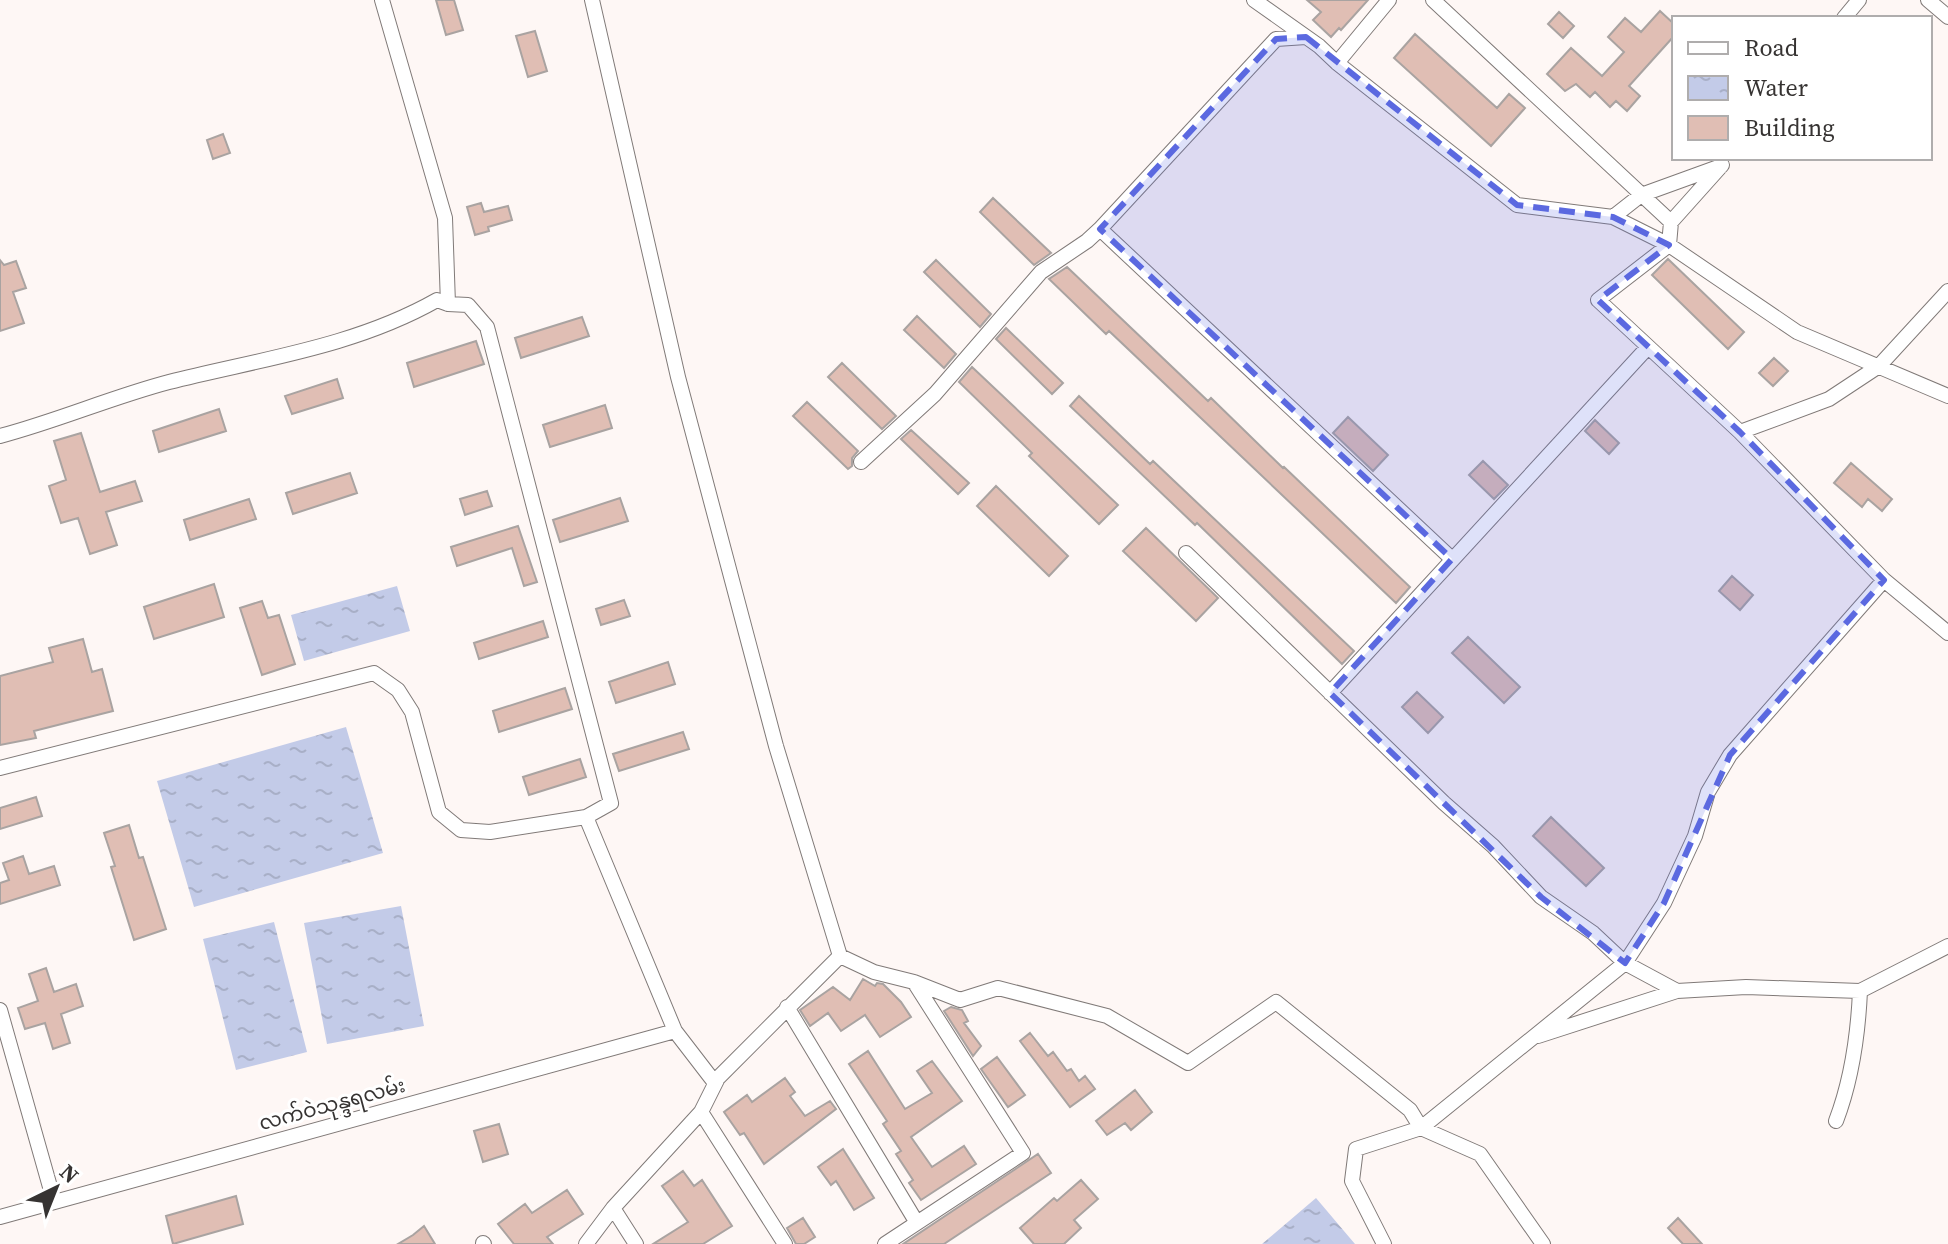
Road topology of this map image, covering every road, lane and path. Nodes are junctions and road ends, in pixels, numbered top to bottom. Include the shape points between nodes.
1 (382, 0) edge
2 (592, 0) edge
3 (1254, 0) edge
4 (1389, 0) edge
5 (1433, 0) edge
6 (1859, 0) edge
7 (1928, 0) edge
8 (1846, 16) edge
9 (1948, 17) edge
10 (1306, 37) junction
11 (1337, 63) junction
12 (1725, 162) edge
13 (1641, 195) junction
14 (1613, 217) junction
15 (1671, 222) junction
16 (1100, 229) junction
17 (1669, 245) junction
18 (1948, 291) edge
19 (448, 304) junction
20 (1648, 347) junction
21 (1879, 366) junction
22 (1948, 396) edge
23 (1740, 432) junction
24 (0, 436) edge
25 (861, 462) dead end
26 (1186, 553) dead end
27 (1452, 559) junction
28 (1884, 580) junction
29 (1948, 633) edge
30 (1330, 693) junction
31 (0, 768) edge
32 (586, 817) junction
33 (1948, 946) edge
34 (840, 956) junction
35 (1625, 963) junction
36 (914, 982) junction
37 (1677, 991) junction
38 (1860, 991) junction
39 (787, 1007) junction
40 (0, 1010) edge
41 (675, 1031) junction
42 (1530, 1038) junction
43 (715, 1083) junction
44 (701, 1112) junction
45 (1836, 1121) dead end
46 (1421, 1128) junction
47 (54, 1201) junction
48 (613, 1208) junction
49 (0, 1217) edge
50 (917, 1223) junction
51 (586, 1244) edge
52 (636, 1244) edge
53 (785, 1244) edge
54 (885, 1244) edge
55 (1384, 1244) edge
56 (1543, 1244) edge

1 - 19 street via 445,218
2 - 34 street via 678,377 776,746
3 - 10 street
4 - 11 street
5 - 13 street
6 - 8 street
7 - 9 street
10 - 11 street
10 - 16 street via 1276,39
11 - 14 street via 1517,205
12 - 13 street
12 - 15 street
13 - 14 street
13 - 15 street
14 - 17 street
15 - 17 street
16 - 25 street via 1041,272 935,394
16 - 27 street
17 - 20 street via 1598,300
17 - 21 street via 1797,332
18 - 21 street
19 - 24 street via 437,300 405,319 329,345 167,383
19 - 32 street via 468,305 487,327 611,803
20 - 23 street
20 - 27 street
21 - 22 street
21 - 23 street via 1829,399
23 - 28 street
26 - 30 street
27 - 30 street
28 - 29 street
28 - 35 street via 1730,755 1708,792 1695,836 1664,903
30 - 35 street via 1541,897
31 - 32 street via 374,673 398,690 412,712 439,812 461,830 490,832
32 - 41 street
33 - 38 street
34 - 36 street
34 - 39 street
35 - 37 street
35 - 42 street
36 - 46 street via 960,1000 998,988 1107,1016 1188,1063 1276,1002 1410,1110
36 - 50 street via 1023,1153
37 - 38 street
37 - 42 street
38 - 45 street via 1854,1059
39 - 43 street
39 - 50 street
40 - 47 street
41 - 43 street
41 - 47 street, လက်ဝဲသုန္ဒရလမ်း
42 - 46 street
43 - 44 street
44 - 48 street
44 - 53 street
46 - 55 street via 1356,1149 1352,1181
46 - 56 street via 1480,1154
47 - 49 street, လက်ဝဲသုန္ဒရလမ်း
48 - 51 street
48 - 52 street
50 - 54 street

